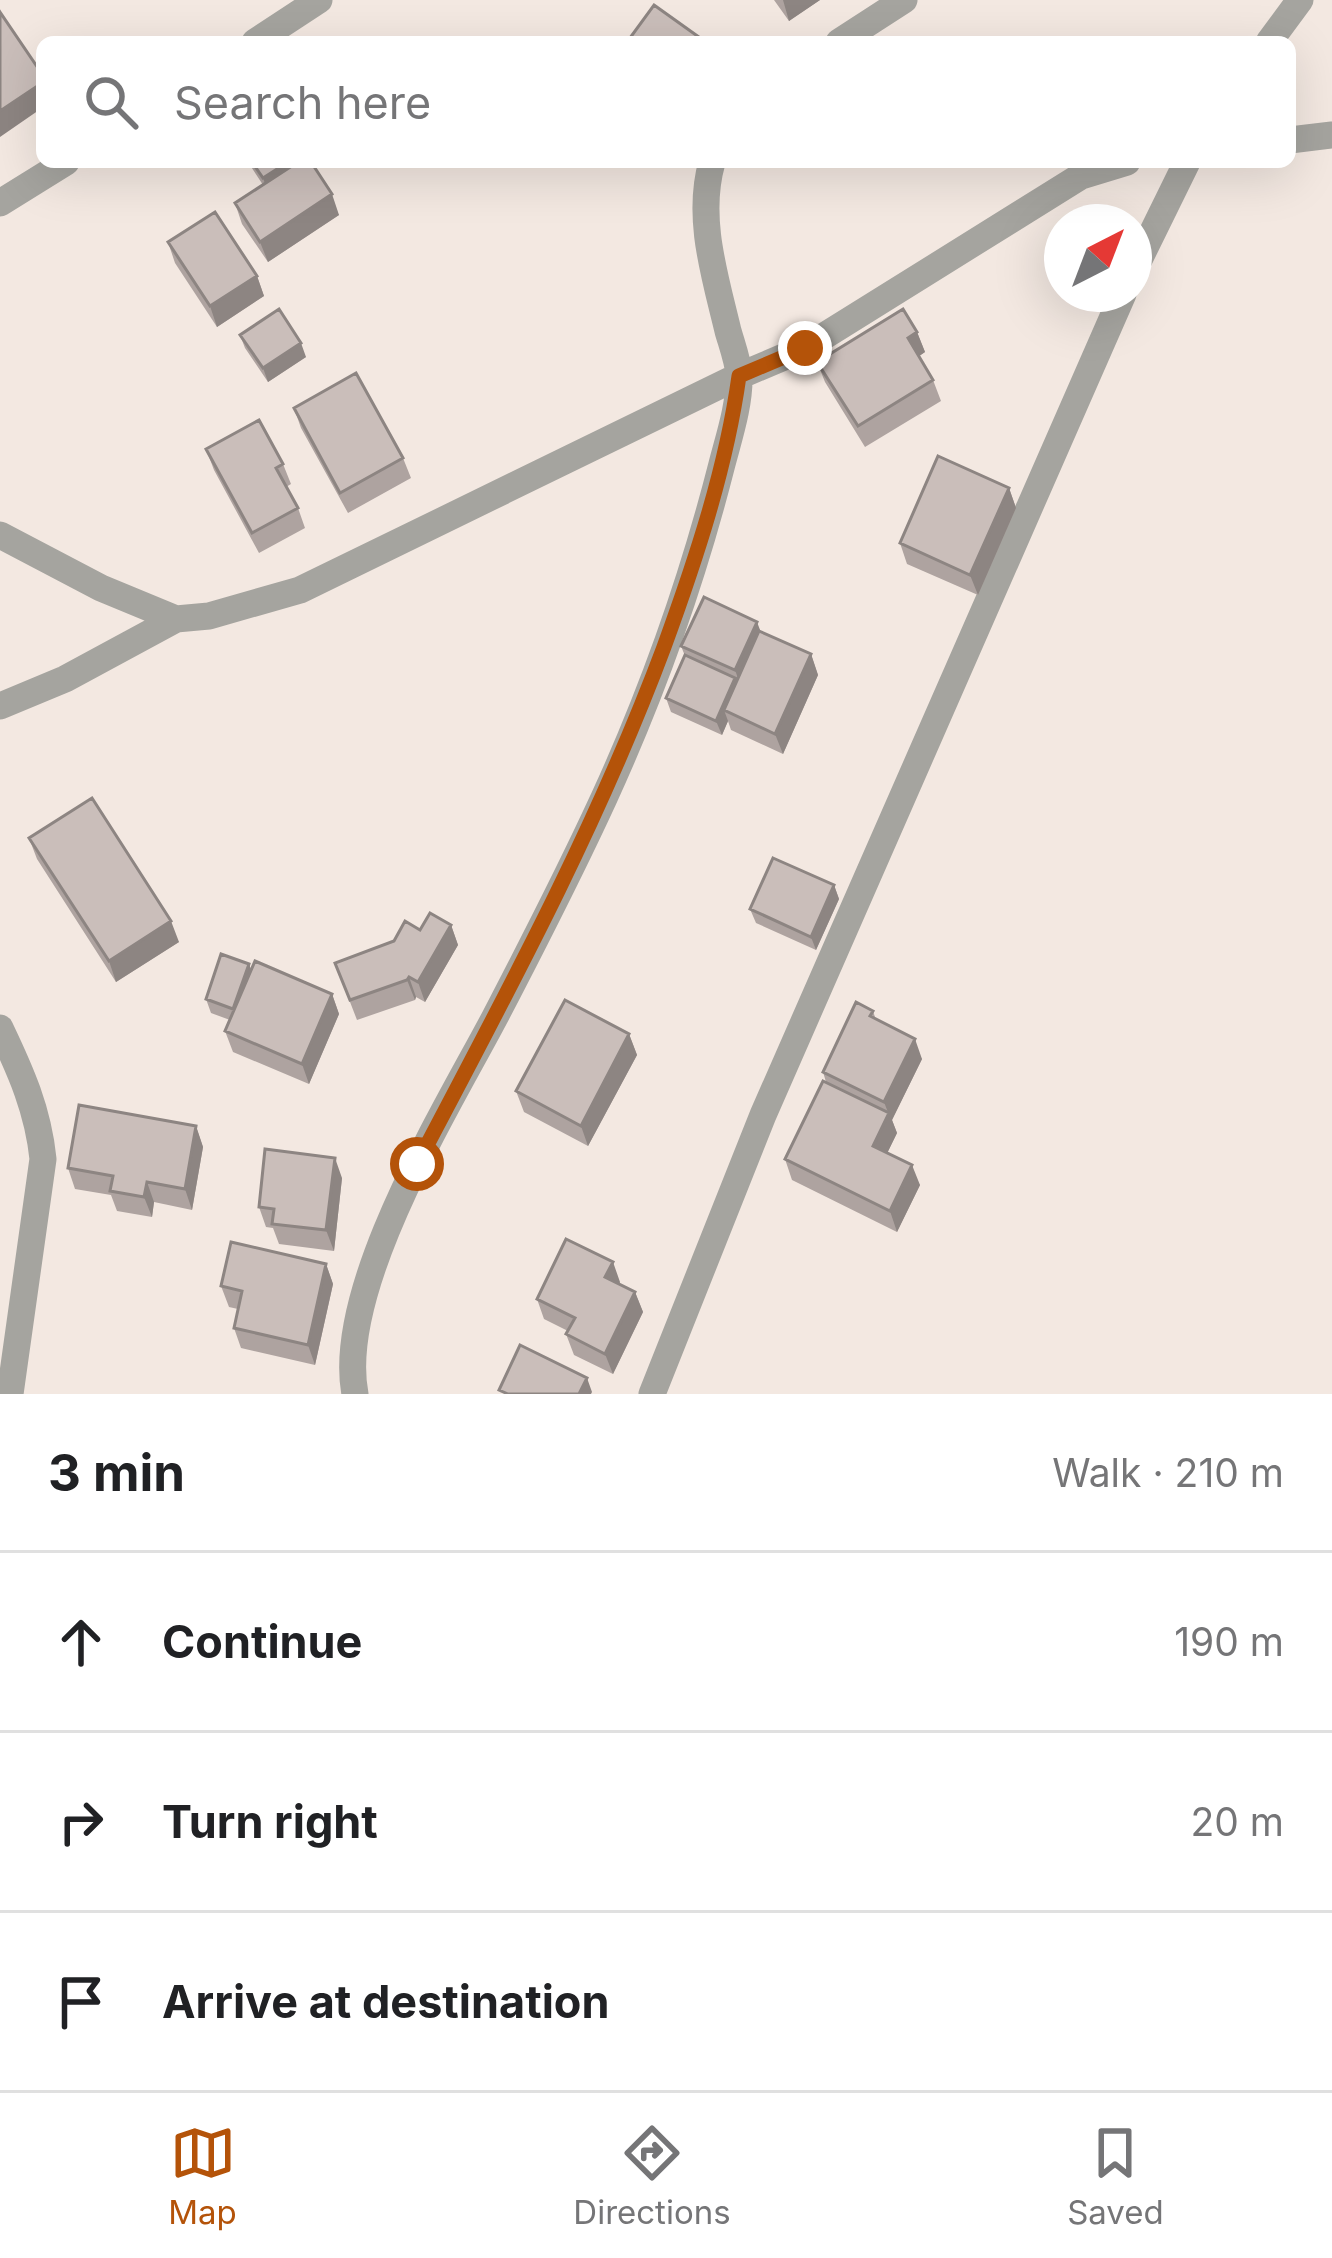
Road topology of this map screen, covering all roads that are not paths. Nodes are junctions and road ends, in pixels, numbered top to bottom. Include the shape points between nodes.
1 (319, 0) edge
2 (904, 0) edge
3 (1300, 0) edge
4 (265, 36) edge
5 (848, 36) edge
6 (1273, 36) edge
7 (1332, 135) edge
8 (1296, 139) edge
9 (56, 168) edge
10 (710, 168) edge
11 (1107, 168) edge
12 (1184, 168) edge
13 (0, 203) edge
14 (1152, 233) edge
15 (1116, 312) edge
16 (739, 376) junction
17 (0, 536) edge
18 (176, 619) junction
19 (0, 706) edge
20 (0, 1028) edge
21 (0, 1240) edge
22 (30, 1247) junction
23 (10, 1394) edge
24 (355, 1394) edge
25 (652, 1394) edge

1 - 4 street
2 - 5 street
3 - 6 street
7 - 8 street
9 - 13 street
10 - 16 street via 705,216
11 - 16 street via 1081,176 805,348
12 - 14 street
15 - 25 street via 763,1114
16 - 18 street via 300,590
16 - 24 street via 688,583 606,794 382,1239 357,1321
17 - 18 street
18 - 19 street
20 - 22 street via 39,1124 43,1159
21 - 22 street
22 - 23 street

